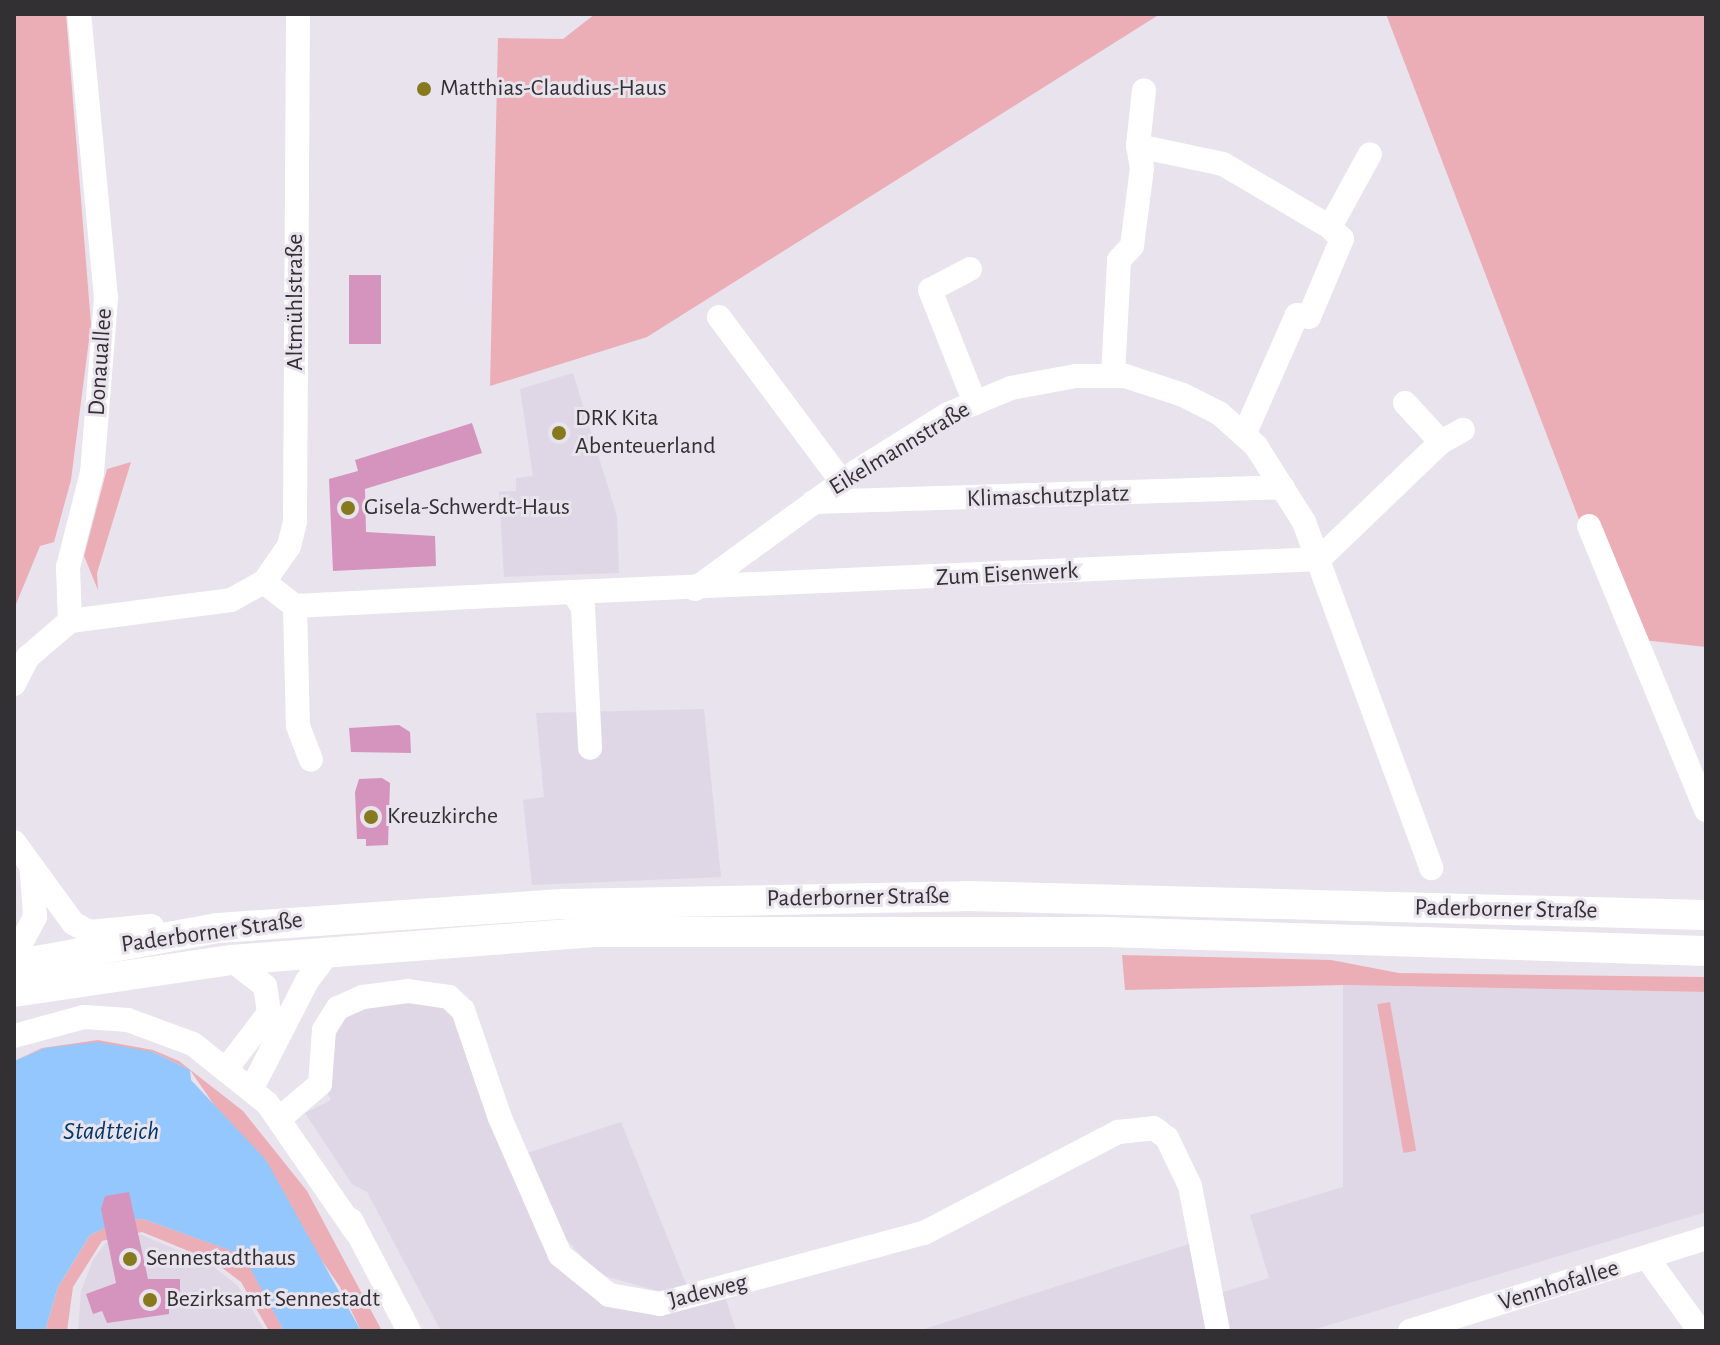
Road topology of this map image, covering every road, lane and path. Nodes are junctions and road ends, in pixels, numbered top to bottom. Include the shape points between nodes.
1 (79, 14) edge
2 (298, 14) edge
3 (1144, 90) dead end
4 (1138, 146) junction
5 (1370, 154) dead end
6 (1330, 227) junction
7 (970, 269) dead end
8 (719, 317) dead end
9 (1113, 376) junction
10 (975, 403) junction
11 (1405, 403) dead end
12 (1463, 430) dead end
13 (1244, 435) junction
14 (1441, 442) junction
15 (842, 482) junction
16 (1283, 487) junction
17 (813, 502) junction
18 (1589, 526) dead end
19 (1319, 559) junction
20 (264, 582) junction
21 (695, 589) junction
22 (573, 592) junction
23 (295, 606) junction
24 (70, 621) junction
25 (14, 684) edge
26 (590, 748) dead end
27 (311, 760) dead end
28 (1706, 810) edge
29 (14, 842) edge
30 (1431, 868) dead end
31 (32, 871) junction
32 (1706, 915) edge
33 (218, 928) junction
34 (330, 951) junction
35 (1706, 951) edge
36 (14, 956) edge
37 (232, 960) junction
38 (14, 965) edge
39 (14, 992) edge
40 (14, 1036) edge
41 (227, 1068) junction
42 (252, 1088) junction
43 (280, 1118) junction
44 (1706, 1238) edge
45 (1648, 1259) junction
46 (409, 1331) edge
47 (1218, 1331) edge
48 (1410, 1331) edge
49 (1700, 1331) edge

1 - 24 street, Donauallee via 106,298 92,473 68,567
2 - 20 street, Altmühlstraße via 295,522 289,546
3 - 4 street
4 - 6 street via 1223,164
4 - 9 street via 1142,168 1132,246 1119,260
5 - 6 street
6 - 13 street via 1342,239 1309,317 1297,315
7 - 10 street via 930,290
8 - 15 street
9 - 10 street, Eikelmannstraße via 1011,388
9 - 13 street, Eikelmannstraße via 1183,395
10 - 15 street, Eikelmannstraße
11 - 14 street
12 - 14 street
13 - 16 street, Eikelmannstraße
14 - 19 street
15 - 17 street, Eikelmannstraße
16 - 17 street, Klimaschutzplatz
16 - 19 street, Eikelmannstraße
17 - 21 street, Eikelmannstraße
18 - 28 street
19 - 21 street, Zum Eisenwerk
19 - 30 street, Eikelmannstraße
20 - 23 street
20 - 24 street via 209,606 98,612
21 - 22 street
22 - 23 street
22 - 26 street via 583,608
23 - 27 street via 298,726
24 - 25 street via 28,657
29 - 31 street
31 - 33 street via 73,923 89,932 171,923
31 - 36 street via 35,917
32 - 33 main road, Paderborner Straße via 965,896 535,905
33 - 38 main road, Paderborner Straße
34 - 35 main road, Paderborner Straße via 592,932 954,930
34 - 37 main road, Paderborner Straße
34 - 42 street via 307,981
37 - 39 main road, Paderborner Straße
37 - 41 street via 265,986 269,1013
40 - 41 street via 84,1017 128,1020 193,1044
41 - 42 street
42 - 43 street
43 - 46 street via 306,1139 326,1168
43 - 47 street, Jadeweg via 320,1084 324,1030 338,1008 363,997 408,991 449,997 463,1010 500,1118 560,1255 609,1295 660,1304 924,1233 1118,1132 1154,1128 1167,1138 1190,1186
44 - 45 street, Vennhofallee
45 - 48 street, Vennhofallee
45 - 49 street

